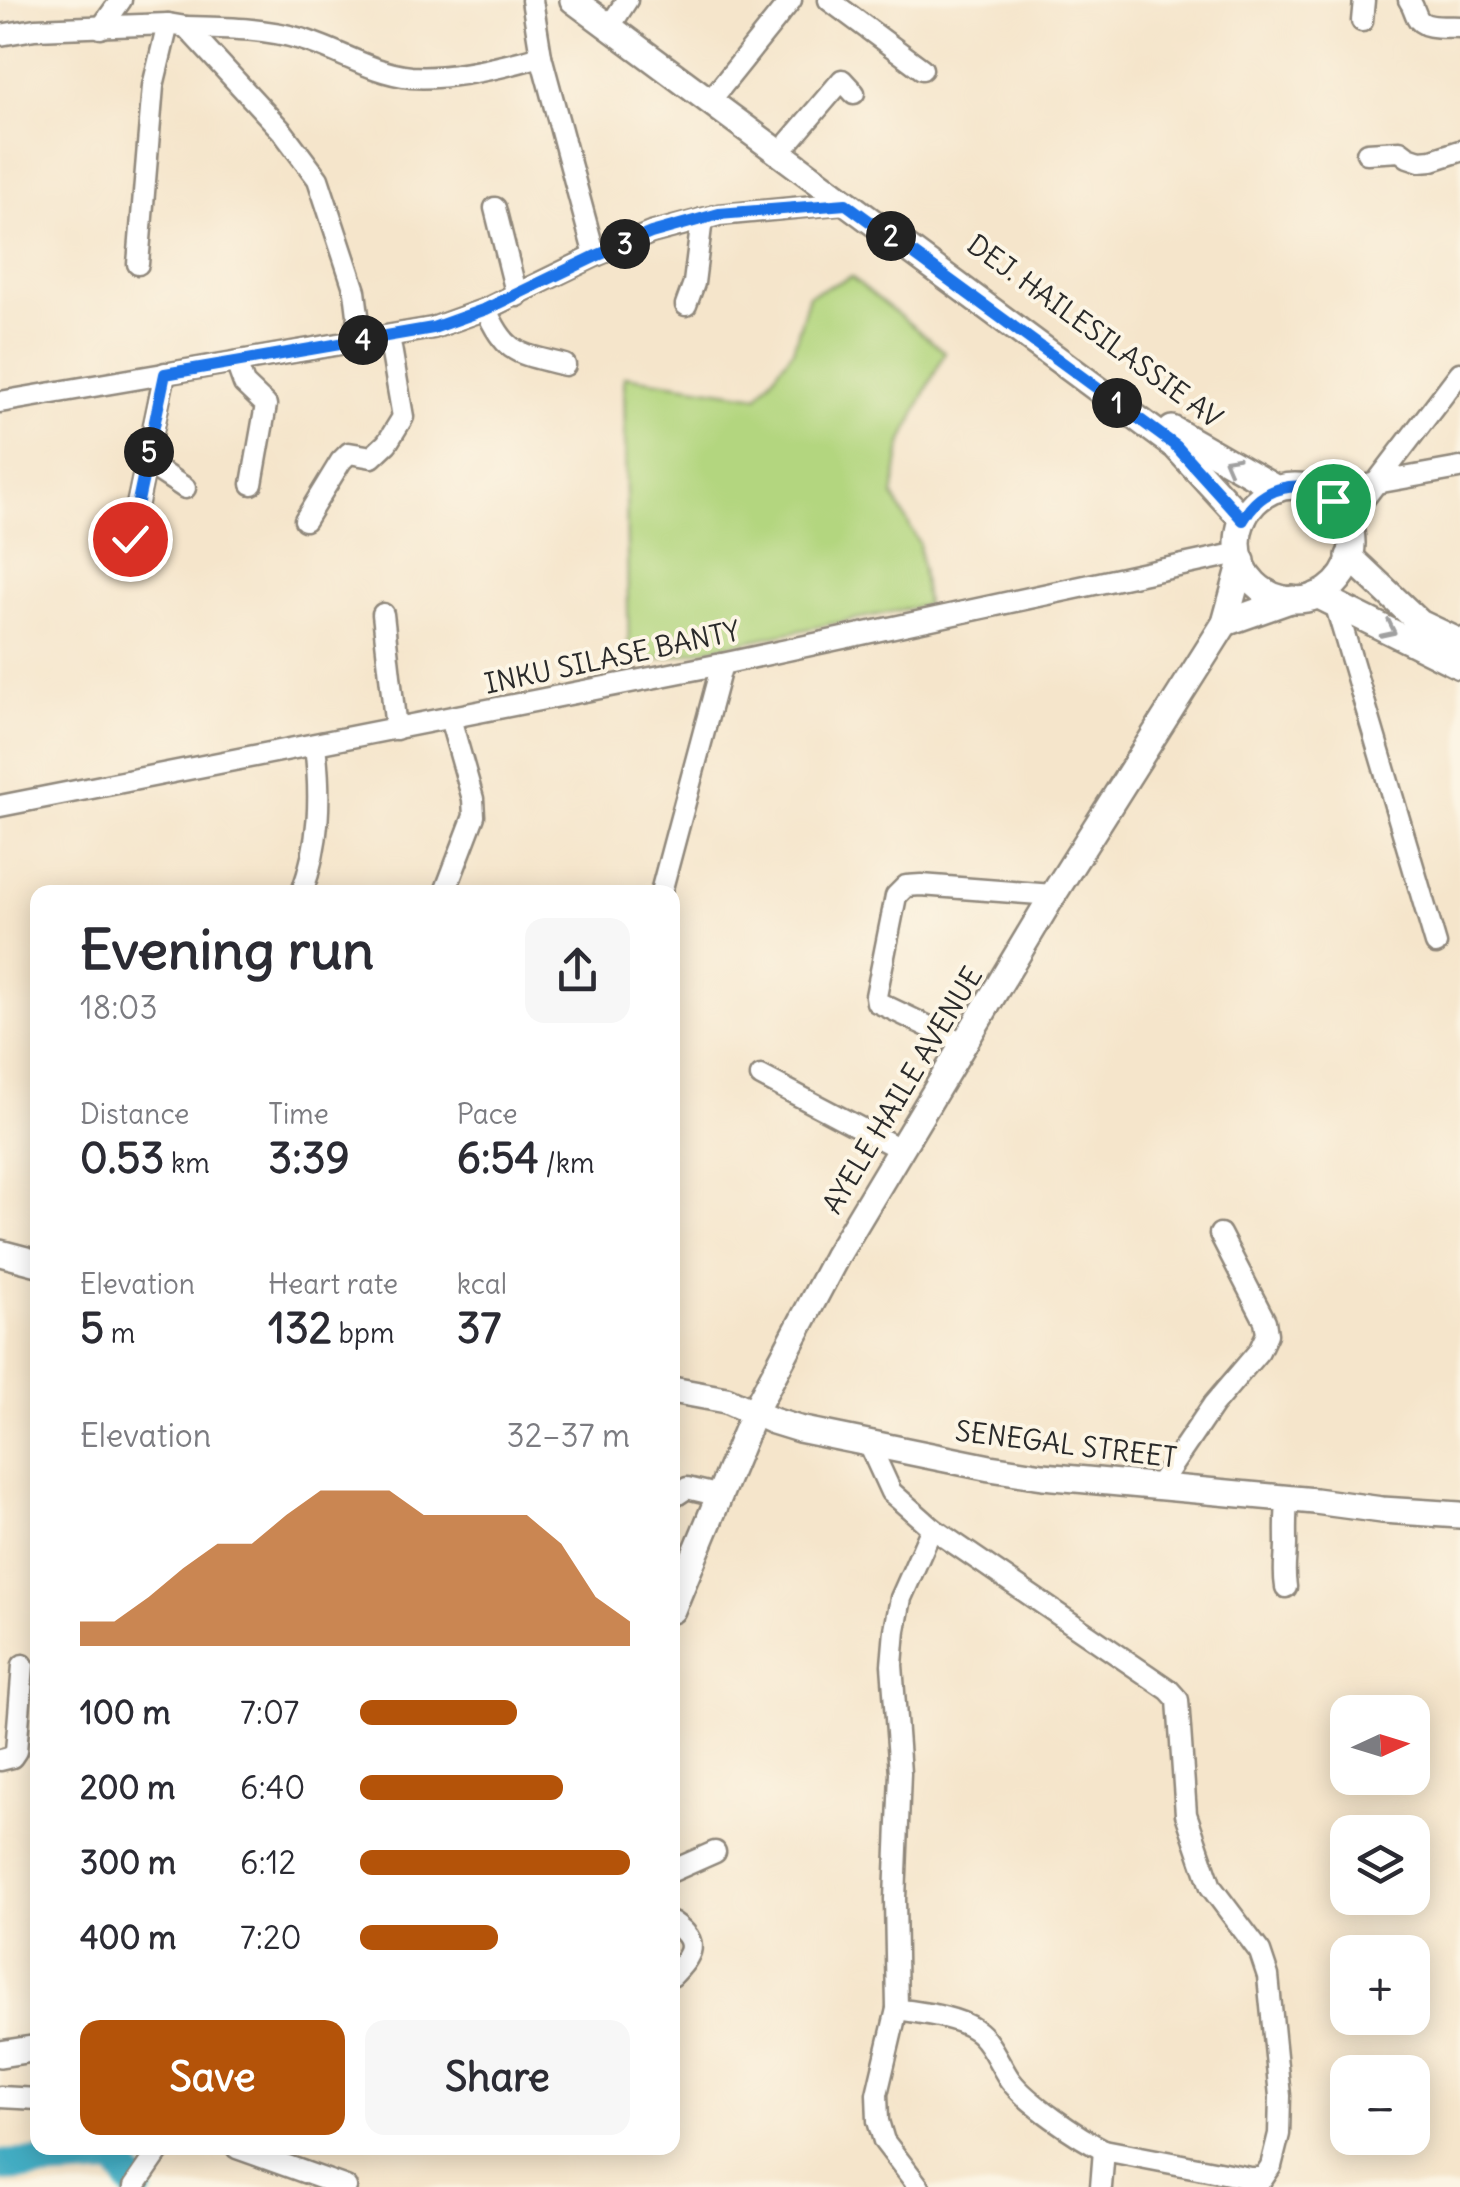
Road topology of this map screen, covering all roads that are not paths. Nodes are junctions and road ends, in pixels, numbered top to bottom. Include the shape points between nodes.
1 (121, 0) edge
2 (532, 0) edge
3 (573, 0) edge
4 (594, 0) edge
5 (792, 0) edge
6 (829, 0) edge
7 (1409, 0) edge
8 (621, 8) edge
9 (177, 25) junction
10 (1460, 27) edge
11 (101, 28) junction
12 (0, 35) edge
13 (540, 56) junction
14 (922, 69) dead end
15 (718, 91) junction
16 (854, 93) dead end
17 (790, 142) junction
18 (1460, 152) edge
19 (1367, 153) dead end
20 (846, 204) junction
21 (496, 208) dead end
22 (702, 218) junction
23 (596, 256) junction
24 (138, 264) dead end
25 (516, 296) junction
26 (686, 306) dead end
27 (486, 309) junction
28 (389, 336) junction
29 (355, 341) junction
30 (236, 362) junction
31 (565, 365) dead end
32 (1460, 373) edge
33 (165, 374) junction
34 (0, 402) edge
35 (147, 463) junction
36 (1460, 468) edge
37 (1376, 483) junction
38 (252, 484) dead end
39 (185, 488) dead end
40 (1277, 489) junction
41 (1327, 496) junction
42 (305, 520) dead end
43 (1243, 520) junction
44 (1347, 521) junction
45 (130, 539) dead end
46 (1238, 556) junction
47 (1350, 556) junction
48 (1315, 599) junction
49 (383, 614) dead end
50 (1225, 623) junction
51 (1460, 642) edge
52 (722, 664) junction
53 (1460, 666) edge
54 (450, 718) junction
55 (396, 729) junction
56 (316, 744) junction
57 (0, 806) edge
58 (304, 885) edge
59 (448, 885) edge
60 (663, 885) edge
61 (1053, 895) junction
62 (1436, 944) dead end
63 (965, 1044) junction
64 (761, 1076) dead end
65 (900, 1149) junction
66 (1220, 1234) dead end
67 (0, 1254) edge
68 (30, 1261) edge
69 (680, 1391) edge
70 (754, 1412) junction
71 (868, 1444) junction
72 (1158, 1486) junction
73 (680, 1492) edge
74 (721, 1496) junction
75 (1288, 1499) junction
76 (1460, 1515) edge
77 (932, 1528) junction
78 (1286, 1586) dead end
79 (680, 1591) edge
80 (23, 1665) dead end
81 (0, 1760) edge
82 (715, 1852) dead end
83 (680, 1868) edge
84 (680, 1929) edge
85 (680, 1968) edge
86 (898, 2009) junction
87 (30, 2049) edge
88 (0, 2054) edge
89 (0, 2097) edge
90 (30, 2099) edge
91 (1104, 2150) junction
92 (155, 2155) edge
93 (257, 2155) edge
94 (134, 2187) edge
95 (346, 2187) edge
96 (919, 2187) edge
97 (1101, 2187) edge

1 - 11 street
2 - 13 street
3 - 20 main road, DEJ. HAILESILASSIE AV
4 - 8 main road, DEJ. HAILESILASSIE AV
5 - 15 street
6 - 14 street
7 - 10 street via 1422,24
8 - 15 main road, DEJ. HAILESILASSIE AV
9 - 11 street
9 - 13 street via 277,33 413,77
9 - 24 street via 153,86
9 - 29 street via 282,132 318,180 355,291
11 - 12 street
13 - 23 street
15 - 17 main road, DEJ. HAILESILASSIE AV
16 - 17 street via 842,80
40 -> 17 main road, DEJ. HAILESILASSIE AV via 1183,437
18 - 19 street via 1432,160
20 - 22 street
20 - 43 main road, DEJ. HAILESILASSIE AV via 1176,446
21 - 25 street
22 - 23 street
22 - 26 street
23 - 25 street
25 - 27 street
27 - 28 street
27 - 31 street via 506,345
28 - 29 street
28 - 42 street via 402,417 372,457 349,453 341,460
29 - 30 street
30 - 33 street
30 - 38 street via 244,384 266,405
32 - 37 street
33 - 34 street
33 - 35 street
35 - 39 street
35 - 45 street
36 - 37 street
37 - 41 street
37 - 44 street
40 - 41 main road, DEJ. HAILESILASSIE AV via 1305,487
40 - 43 main road via 1256,501
41 - 44 main road
43 - 46 main road
44 - 47 main road
46 - 48 main road via 1262,588
46 - 50 main road, AYELE HAILE AVENUE
46 - 52 street, INKU SILASE BANTY
47 - 48 main road via 1339,578
47 - 51 main road via 1420,623
48 - 50 main road
48 -> 53 main road
48 - 62 street
49 - 55 street
50 - 61 main road, AYELE HAILE AVENUE
52 - 54 street, INKU SILASE BANTY
52 - 60 street
54 - 55 street, INKU SILASE BANTY
54 - 59 street via 474,816
55 - 56 street, INKU SILASE BANTY
56 - 57 street, INKU SILASE BANTY
56 - 58 street via 320,820
61 - 63 main road, AYELE HAILE AVENUE
61 - 63 street via 921,885 906,886 896,896 877,1002
63 - 65 main road, AYELE HAILE AVENUE
64 - 65 street
65 - 70 main road, AYELE HAILE AVENUE
66 - 72 street via 1267,1334
67 - 68 main road
69 - 70 main road, SENEGAL STREET
70 - 71 main road, SENEGAL STREET
70 - 74 main road, AYELE HAILE AVENUE
71 - 72 main road, SENEGAL STREET via 1044,1476
71 - 77 street via 891,1492
72 - 75 main road, SENEGAL STREET
73 - 74 street
74 - 79 main road, AYELE HAILE AVENUE
75 - 76 main road, SENEGAL STREET
75 - 78 street
77 - 86 street via 902,1598 892,1665 900,1773
77 - 91 street via 1178,1700 1186,1814 1211,1887 1260,1952 1268,1976 1280,2096 1279,2134 1263,2178
80 - 81 street via 16,1751
82 - 83 street
84 - 85 street via 692,1950
86 - 91 street via 974,2029 1012,2084
86 - 96 street via 877,2094 878,2121 884,2141
87 - 88 main road
89 - 90 street
91 - 97 street
92 - 94 street
93 - 95 street

